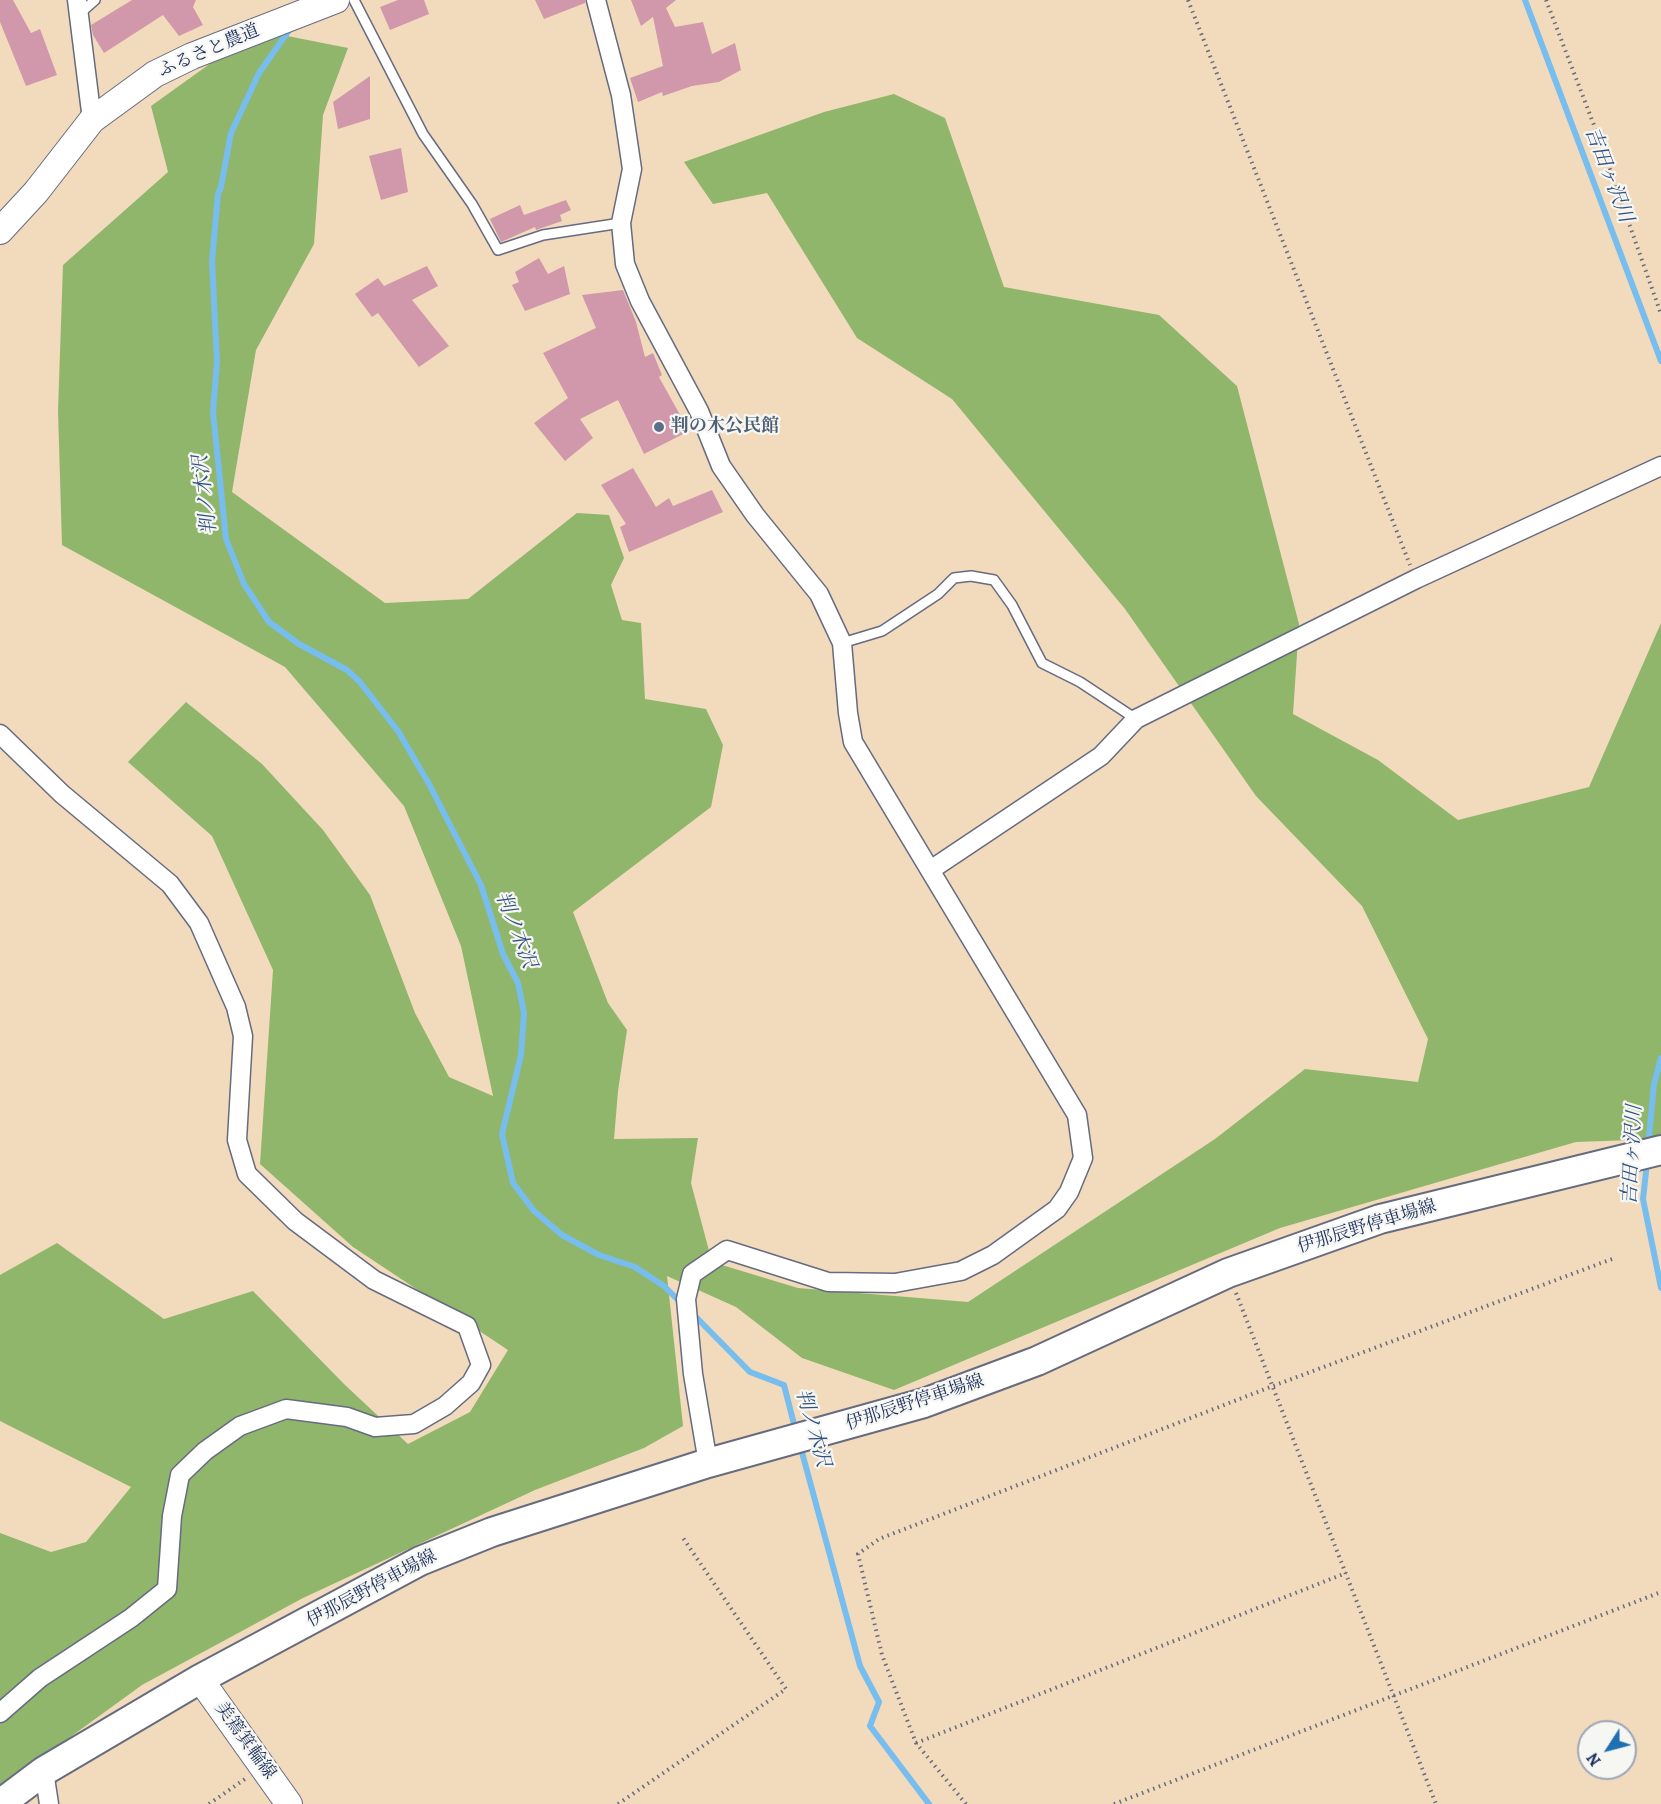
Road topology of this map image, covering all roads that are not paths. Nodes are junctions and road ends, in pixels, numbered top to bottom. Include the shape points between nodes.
1 (95, 0) edge
2 (336, 0) edge
3 (354, 0) edge
4 (596, 0) edge
5 (78, 7) edge
6 (92, 120) junction
7 (621, 223) junction
8 (0, 231) edge
9 (1661, 466) edge
10 (842, 643) junction
11 (1136, 718) junction
12 (0, 734) edge
13 (932, 868) junction
14 (1661, 1150) edge
15 (708, 1463) junction
16 (200, 1679) junction
17 (0, 1713) edge
18 (44, 1771) junction
19 (0, 1804) edge
20 (49, 1804) edge
21 (289, 1804) edge

1 - 5 lane
2 - 6 street, ふるさと農道 via 164,69
3 - 7 lane via 423,134 472,204 498,250 543,235
4 - 7 street via 621,95 632,169
5 - 6 street
6 - 8 street, ふるさと農道
7 - 10 street via 625,264 640,301 699,411 721,466 819,594
9 - 11 street via 1416,579
10 - 11 lane via 882,631 938,594 954,578 994,580 1012,605 1042,663
10 - 13 street via 853,742
11 - 13 street via 1101,756
12 - 17 street via 62,794 170,885 199,923 236,1007 243,1036 237,1140 247,1174 295,1221 374,1280 467,1326 482,1365 471,1383 445,1407 414,1424 375,1427 347,1417 286,1408 240,1426 205,1451 180,1475 166,1589 131,1618 40,1678
13 - 15 street via 966,933 1077,1115 1083,1158 1057,1209 993,1255 961,1270 895,1283 828,1281 727,1250 692,1274 686,1299 693,1374
14 - 15 main road, 伊那辰野停車場線 via 1380,1219 1228,1273 1037,1361 934,1400
15 - 16 main road, 伊那辰野停車場線 via 492,1532 420,1561
16 - 18 main road, 伊那辰野停車場線
16 - 21 street, 美篶箕輪線
18 - 19 main road, 伊那辰野停車場線
18 - 20 street

